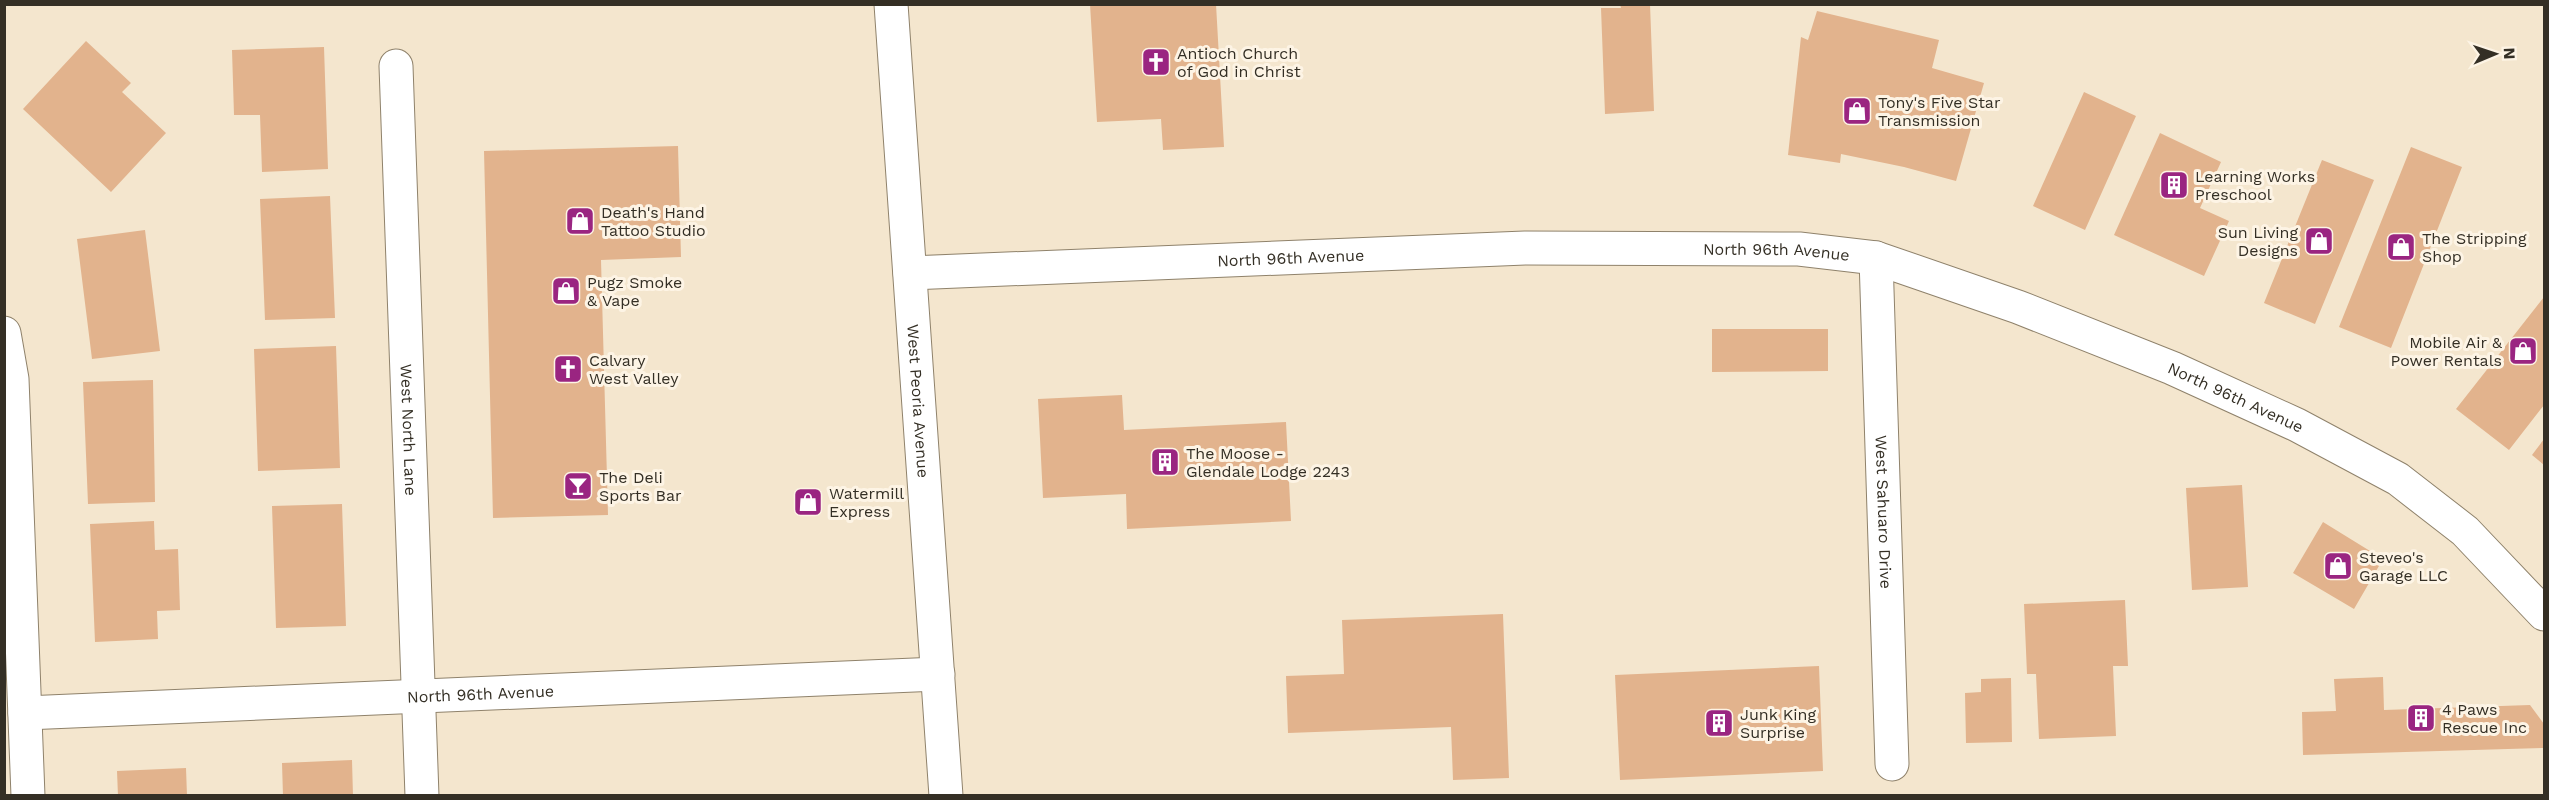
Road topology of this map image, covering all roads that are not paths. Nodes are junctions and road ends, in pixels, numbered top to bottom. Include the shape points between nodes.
1 (891, 4) edge
2 (396, 66) dead end
3 (1876, 258) junction
4 (910, 273) junction
5 (4, 333) edge
6 (2544, 614) edge
7 (938, 674) junction
8 (419, 696) junction
9 (25, 713) junction
10 (1892, 764) dead end
11 (28, 795) edge
12 (422, 795) edge
13 (946, 795) edge

1 - 4 street, West Peoria Avenue
2 - 8 street, West North Lane
3 - 4 street, North 96th Avenue via 1799,249 1525,248
3 - 6 street, North 96th Avenue via 2172,368 2297,425 2398,479 2465,531
3 - 10 street, West Sahuaro Drive
4 - 7 street, West Peoria Avenue
5 - 9 street via 12,380
7 - 8 street, North 96th Avenue
7 - 13 street, West Peoria Avenue
8 - 9 street, North 96th Avenue
8 - 12 street, West North Lane
9 - 11 street

